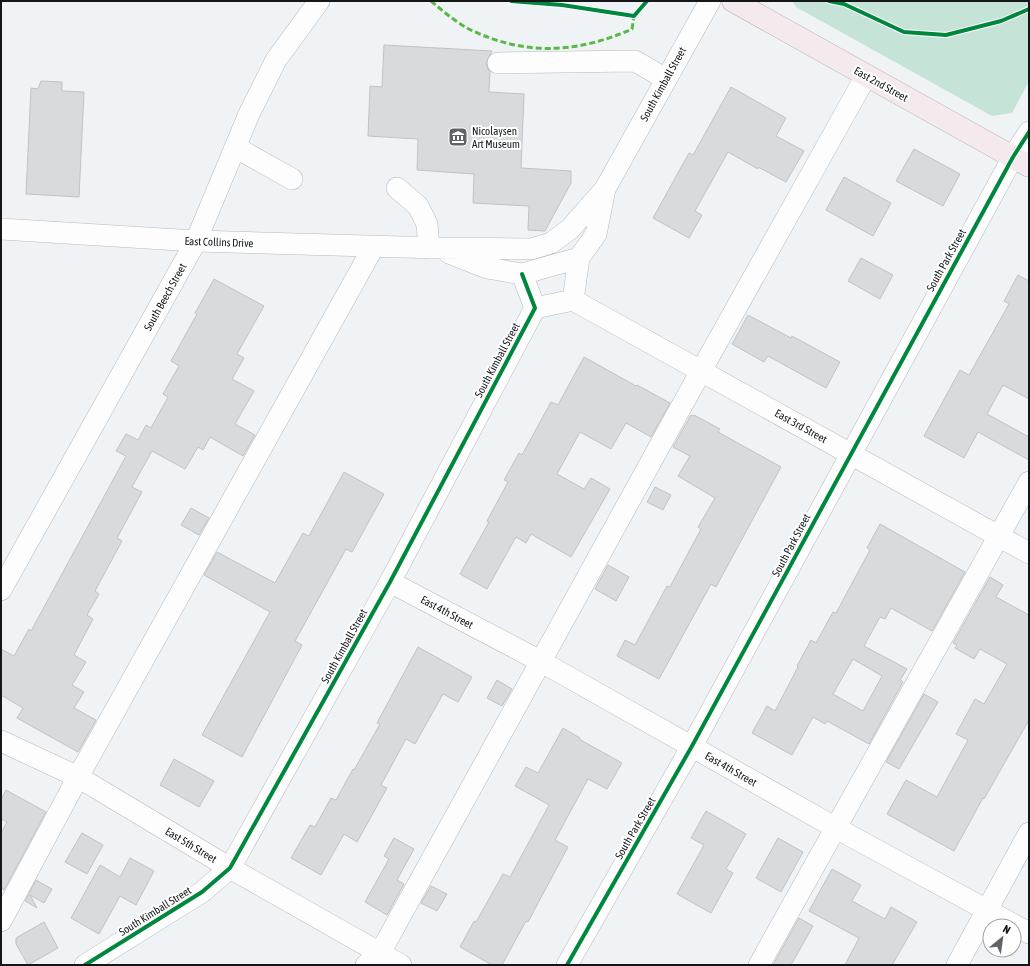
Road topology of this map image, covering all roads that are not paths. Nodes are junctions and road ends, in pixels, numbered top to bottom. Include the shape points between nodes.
1 (319, 1) edge
2 (710, 1) edge
3 (733, 1) edge
4 (498, 63) dead end
5 (866, 76) junction
6 (666, 79) junction
7 (1029, 132) edge
8 (235, 147) junction
9 (1021, 162) edge
10 (292, 179) dead end
11 (397, 188) dead end
12 (605, 189) junction
13 (1, 229) edge
14 (196, 241) junction
15 (374, 246) junction
16 (434, 248) junction
17 (579, 258) junction
18 (522, 274) junction
19 (573, 300) junction
20 (535, 308) junction
21 (701, 371) junction
22 (850, 454) junction
23 (1029, 482) edge
24 (999, 535) junction
25 (1029, 552) edge
26 (390, 582) junction
27 (1, 590) edge
28 (540, 661) junction
29 (1, 741) edge
30 (692, 746) junction
31 (78, 778) junction
32 (836, 828) junction
33 (1029, 833) edge
34 (230, 868) junction
35 (986, 910) junction
36 (1, 921) edge
37 (1029, 933) edge
38 (373, 959) edge
39 (85, 965) edge
40 (401, 965) edge
41 (567, 965) edge
42 (759, 965) edge
43 (956, 965) edge

1 - 8 street, South Beech Street via 276,60
2 - 6 street, South Kimball Street
3 - 5 main road, East 2nd Street
4 - 6 street via 635,61
5 - 9 main road, East 2nd Street
5 - 21 street
6 - 12 street, South Kimball Street
7 - 9 street, South Park Street
8 - 10 street
8 - 14 street, South Beech Street
9 - 22 street, South Park Street
11 - 16 street via 418,206 427,224
12 - 16 street, East Collins Drive via 570,229 551,243 531,249
12 - 17 street via 596,234
13 - 14 street, East Collins Drive
14 - 15 street, East Collins Drive
14 - 27 street, South Beech Street
15 - 16 street, East Collins Drive
15 - 31 street
16 - 18 street, East Collins Drive via 487,268
17 - 18 street, East Collins Drive
17 - 19 street
18 - 20 street
19 - 20 street
19 - 21 street, East 3rd Street
20 - 26 street, South Kimball Street
21 - 22 street, East 3rd Street
21 - 28 street
22 - 24 street, East 3rd Street
22 - 30 street, South Park Street
23 - 24 street
24 - 25 street, East 3rd Street
24 - 32 street
26 - 28 street, East 4th Street
26 - 34 street, South Kimball Street
28 - 30 street, East 4th Street
28 - 38 street
29 - 31 street, East 5th Street
30 - 32 street, East 4th Street
30 - 41 street, South Park Street
31 - 34 street, East 5th Street
31 - 36 street
32 - 35 street, East 4th Street
32 - 42 street
33 - 35 street
34 - 38 street, East 5th Street
34 - 39 street, South Kimball Street via 202,892
35 - 37 street, East 4th Street
35 - 43 street
38 - 40 street, East 5th Street

